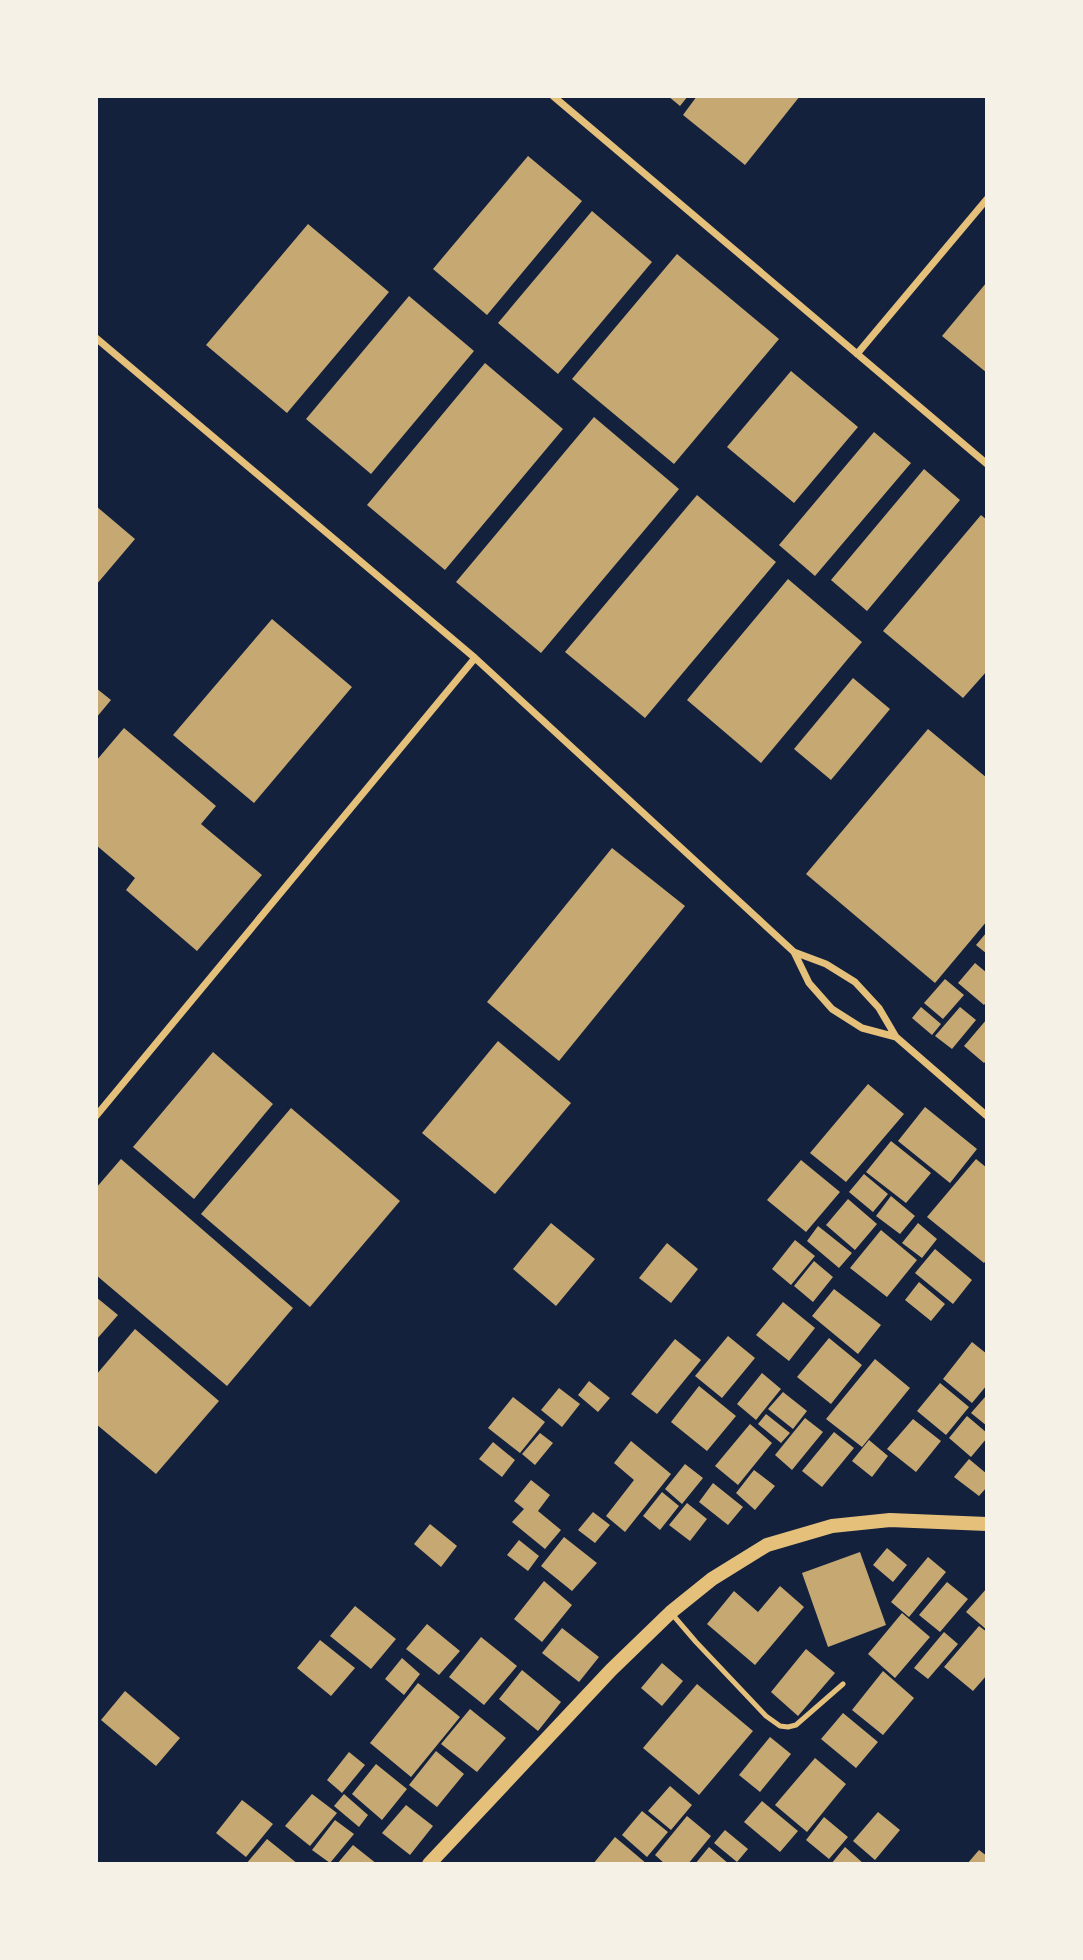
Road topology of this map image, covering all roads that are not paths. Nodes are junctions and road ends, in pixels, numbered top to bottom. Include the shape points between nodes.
1 (553, 96) edge
2 (987, 199) edge
3 (96, 338) edge
4 (857, 354) junction
5 (987, 464) edge
6 (475, 658) junction
7 (794, 951) junction
8 (896, 1037) junction
9 (96, 1116) edge
10 (987, 1116) edge
11 (987, 1524) edge
12 (671, 1612) junction
13 (843, 1684) dead end
14 (429, 1864) edge

1 - 4 street
2 - 4 street
3 - 6 street
4 - 5 street
6 - 7 street
6 - 9 street
7 - 8 street via 855,982 879,1008
7 - 8 street via 809,983 832,1009 862,1028
8 - 10 street
11 - 12 main road via 890,1520 832,1526 767,1545 712,1579
12 - 13 lane via 780,1726 796,1725
12 - 14 main road

